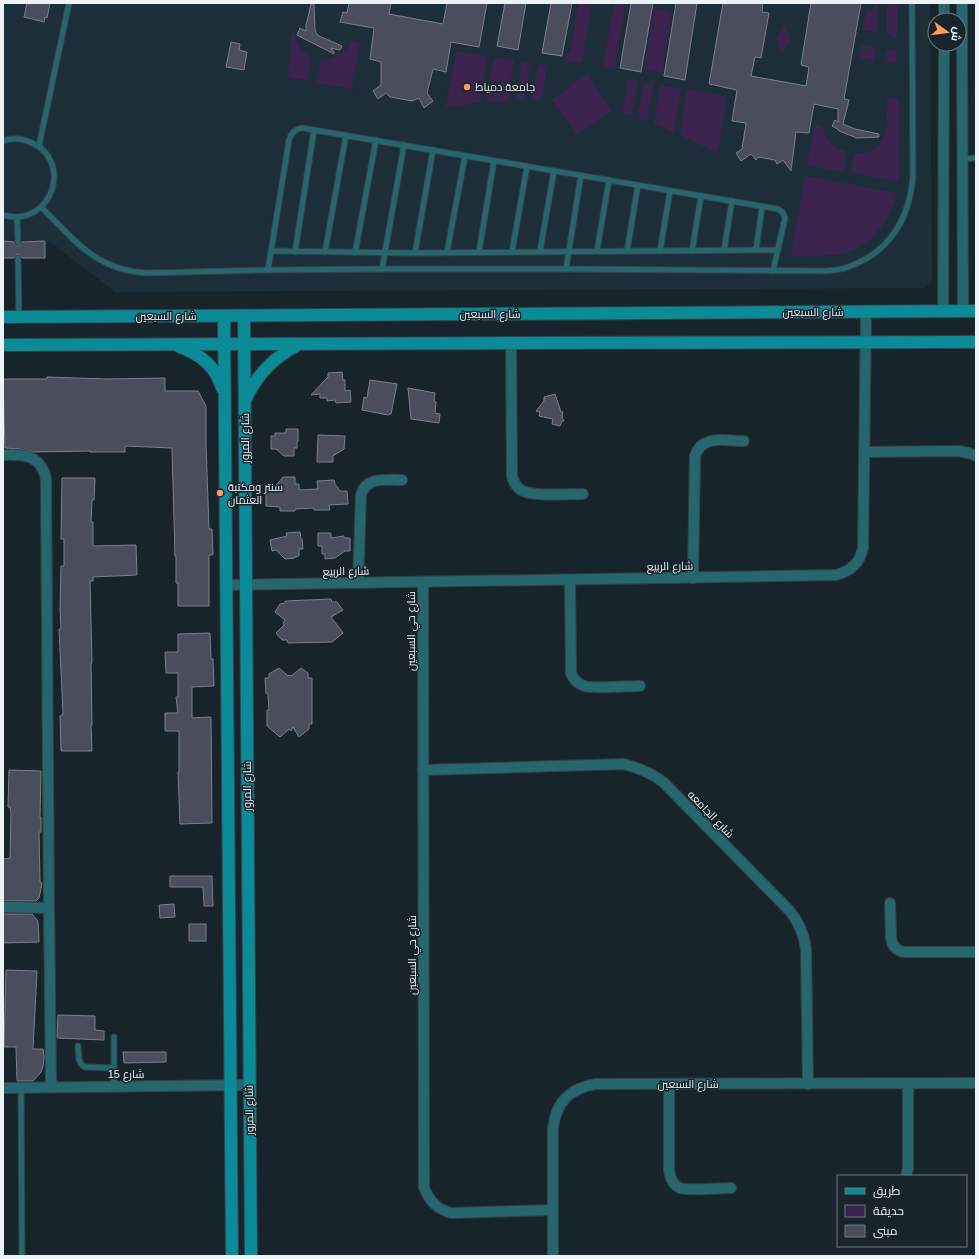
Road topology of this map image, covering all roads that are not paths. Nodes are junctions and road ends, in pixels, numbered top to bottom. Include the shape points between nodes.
1 (69, 3) edge
2 (912, 3) edge
3 (962, 3) edge
4 (944, 52) edge
5 (314, 130) junction
6 (346, 135) junction
7 (376, 140) junction
8 (3, 141) edge
9 (404, 145) junction
10 (39, 146) junction
11 (433, 150) junction
12 (465, 156) junction
13 (976, 158) edge
14 (962, 159) junction
15 (494, 161) junction
16 (527, 166) junction
17 (554, 171) junction
18 (581, 175) junction
19 (609, 180) junction
20 (638, 185) junction
21 (670, 191) junction
22 (701, 196) junction
23 (732, 202) junction
24 (41, 207) junction
25 (762, 207) junction
26 (3, 216) edge
27 (17, 218) junction
28 (18, 242) dead end
29 (724, 250) junction
30 (756, 250) junction
31 (778, 250) junction
32 (272, 251) junction
33 (568, 251) junction
34 (597, 251) junction
35 (627, 251) junction
36 (660, 251) junction
37 (692, 251) junction
38 (295, 252) junction
39 (325, 252) junction
40 (447, 252) junction
41 (479, 252) junction
42 (512, 252) junction
43 (540, 252) junction
44 (355, 253) junction
45 (385, 253) junction
46 (415, 253) junction
47 (18, 258) dead end
48 (382, 269) junction
49 (566, 269) junction
50 (268, 270) junction
51 (774, 271) junction
52 (943, 311) junction
53 (963, 311) junction
54 (976, 311) edge
55 (866, 312) junction
56 (224, 316) junction
57 (244, 316) junction
58 (3, 317) edge
59 (19, 317) junction
60 (511, 342) junction
61 (866, 342) junction
62 (976, 342) edge
63 (3, 345) edge
64 (171, 345) junction
65 (224, 345) junction
66 (244, 345) junction
67 (298, 345) junction
68 (244, 401) junction
69 (225, 402) junction
70 (744, 441) dead end
71 (864, 452) junction
72 (3, 455) edge
73 (976, 456) edge
74 (402, 480) dead end
75 (583, 494) dead end
76 (693, 578) junction
77 (570, 580) junction
78 (423, 582) junction
79 (358, 583) junction
80 (226, 585) junction
81 (246, 585) junction
82 (640, 686) dead end
83 (423, 770) junction
84 (890, 904) dead end
85 (3, 907) edge
86 (49, 908) junction
87 (976, 952) edge
88 (114, 1037) dead end
89 (78, 1046) dead end
90 (114, 1068) junction
91 (908, 1083) junction
92 (669, 1084) junction
93 (808, 1084) junction
94 (976, 1084) edge
95 (114, 1086) junction
96 (231, 1086) junction
97 (249, 1086) junction
98 (51, 1087) junction
99 (3, 1088) edge
100 (21, 1088) junction
101 (906, 1175) edge
102 (731, 1188) dead end
103 (553, 1210) junction
104 (22, 1256) edge
105 (232, 1256) edge
106 (251, 1256) edge
107 (553, 1256) edge

1 - 10 lane
2 - 51 lane via 913,175 907,210 899,226 876,252 844,268 827,271
3 - 14 street
4 - 52 street
5 - 6 lane
5 - 32 lane via 302,128 291,135
5 - 38 lane
6 - 7 lane
6 - 39 lane
7 - 9 lane
7 - 44 lane
8 - 10 lane via 23,139
9 - 11 lane
9 - 45 lane
10 - 24 lane via 50,159 54,176 51,193
11 - 12 lane
11 - 46 lane
12 - 15 lane
12 - 40 lane
13 - 14 lane
14 - 53 street
15 - 16 lane
15 - 41 lane
16 - 17 lane
16 - 42 lane
17 - 18 lane
17 - 43 lane
18 - 19 lane
18 - 33 lane
19 - 20 lane
19 - 34 lane
20 - 21 lane
20 - 35 lane
21 - 22 lane
21 - 36 lane
22 - 23 lane
22 - 37 lane
23 - 25 lane
23 - 29 lane
24 - 27 lane
24 - 50 lane via 94,257 119,269 147,273
25 - 30 lane
25 - 31 lane via 778,209 784,215
26 - 27 lane
27 - 28 lane
29 - 30 lane
29 - 37 lane
30 - 31 lane
31 - 51 lane
32 - 38 lane
32 - 50 lane
33 - 34 lane
33 - 43 lane
33 - 49 lane
34 - 35 lane
35 - 36 lane
36 - 37 lane
38 - 39 lane
39 - 44 lane
40 - 41 lane
40 - 46 lane
41 - 42 lane
42 - 43 lane
44 - 45 lane
45 - 46 lane
45 - 48 lane
47 - 59 lane
48 - 49 lane
48 - 50 lane
49 - 51 lane
52 - 53 main road, شارع السبعين
52 - 55 main road, شارع السبعين
53 - 54 main road, شارع السبعين
55 - 57 main road, شارع السبعين
55 - 61 street, شارع الربيع
56 - 57 main road, شارع السبعين
56 - 59 main road, شارع السبعين
56 - 65 main road, شارع المرور
57 - 66 main road, شارع المرور
58 - 59 main road, شارع السبعين
60 - 61 main road
60 - 67 main road
60 - 75 street via 514,482 520,490 530,494
61 - 62 main road
61 - 71 street, شارع الربيع
63 - 64 main road
64 - 65 main road
64 - 69 main road via 189,350 205,361 219,380
65 - 66 main road
65 - 69 main road, شارع المرور
66 - 67 main road
66 - 68 main road, شارع المرور
67 - 68 main road via 266,368
68 - 81 main road, شارع المرور
69 - 80 main road, شارع المرور
70 - 76 street via 711,441 702,444 696,452
71 - 73 street via 958,451
71 - 76 street, شارع الربيع via 863,548 859,559 851,568 836,575
72 - 86 street via 21,455 33,459 42,468 46,480
74 - 79 street via 372,481 362,490
76 - 77 street, شارع الربيع
77 - 78 street, شارع الربيع
77 - 82 street via 572,676 578,683 588,687
78 - 79 street, شارع الربيع
78 - 83 street, شارع حي السبعين
79 - 81 street, شارع الربيع
80 - 81 street, شارع الربيع
80 - 96 main road, شارع المرور
81 - 97 main road, شارع المرور
83 - 93 street, شارع الجامعه via 624,764 643,770 663,782 789,910 801,928 806,949
83 - 103 street, شارع حي السبعين via 424,1187 433,1204 451,1213
84 - 87 street via 890,938 896,949 905,952
85 - 86 street
86 - 98 street
88 - 90 lane
89 - 90 lane via 79,1062 85,1068
90 - 95 lane
91 - 93 street, شارع السبعين
91 - 94 street, شارع السبعين
91 - 101 street
92 - 93 street, شارع السبعين
92 - 102 street via 671,1179 676,1186 685,1189
92 - 103 street, شارع السبعين via 588,1085 567,1097 557,1111 553,1128
95 - 96 street, شارع 15
95 - 98 street, شارع 15
96 - 97 street, شارع 15
96 - 105 main road, شارع المرور
97 - 106 main road, شارع المرور
98 - 100 street, شارع 15
99 - 100 street, شارع 15
100 - 104 lane
103 - 107 street, شارع السبعين

